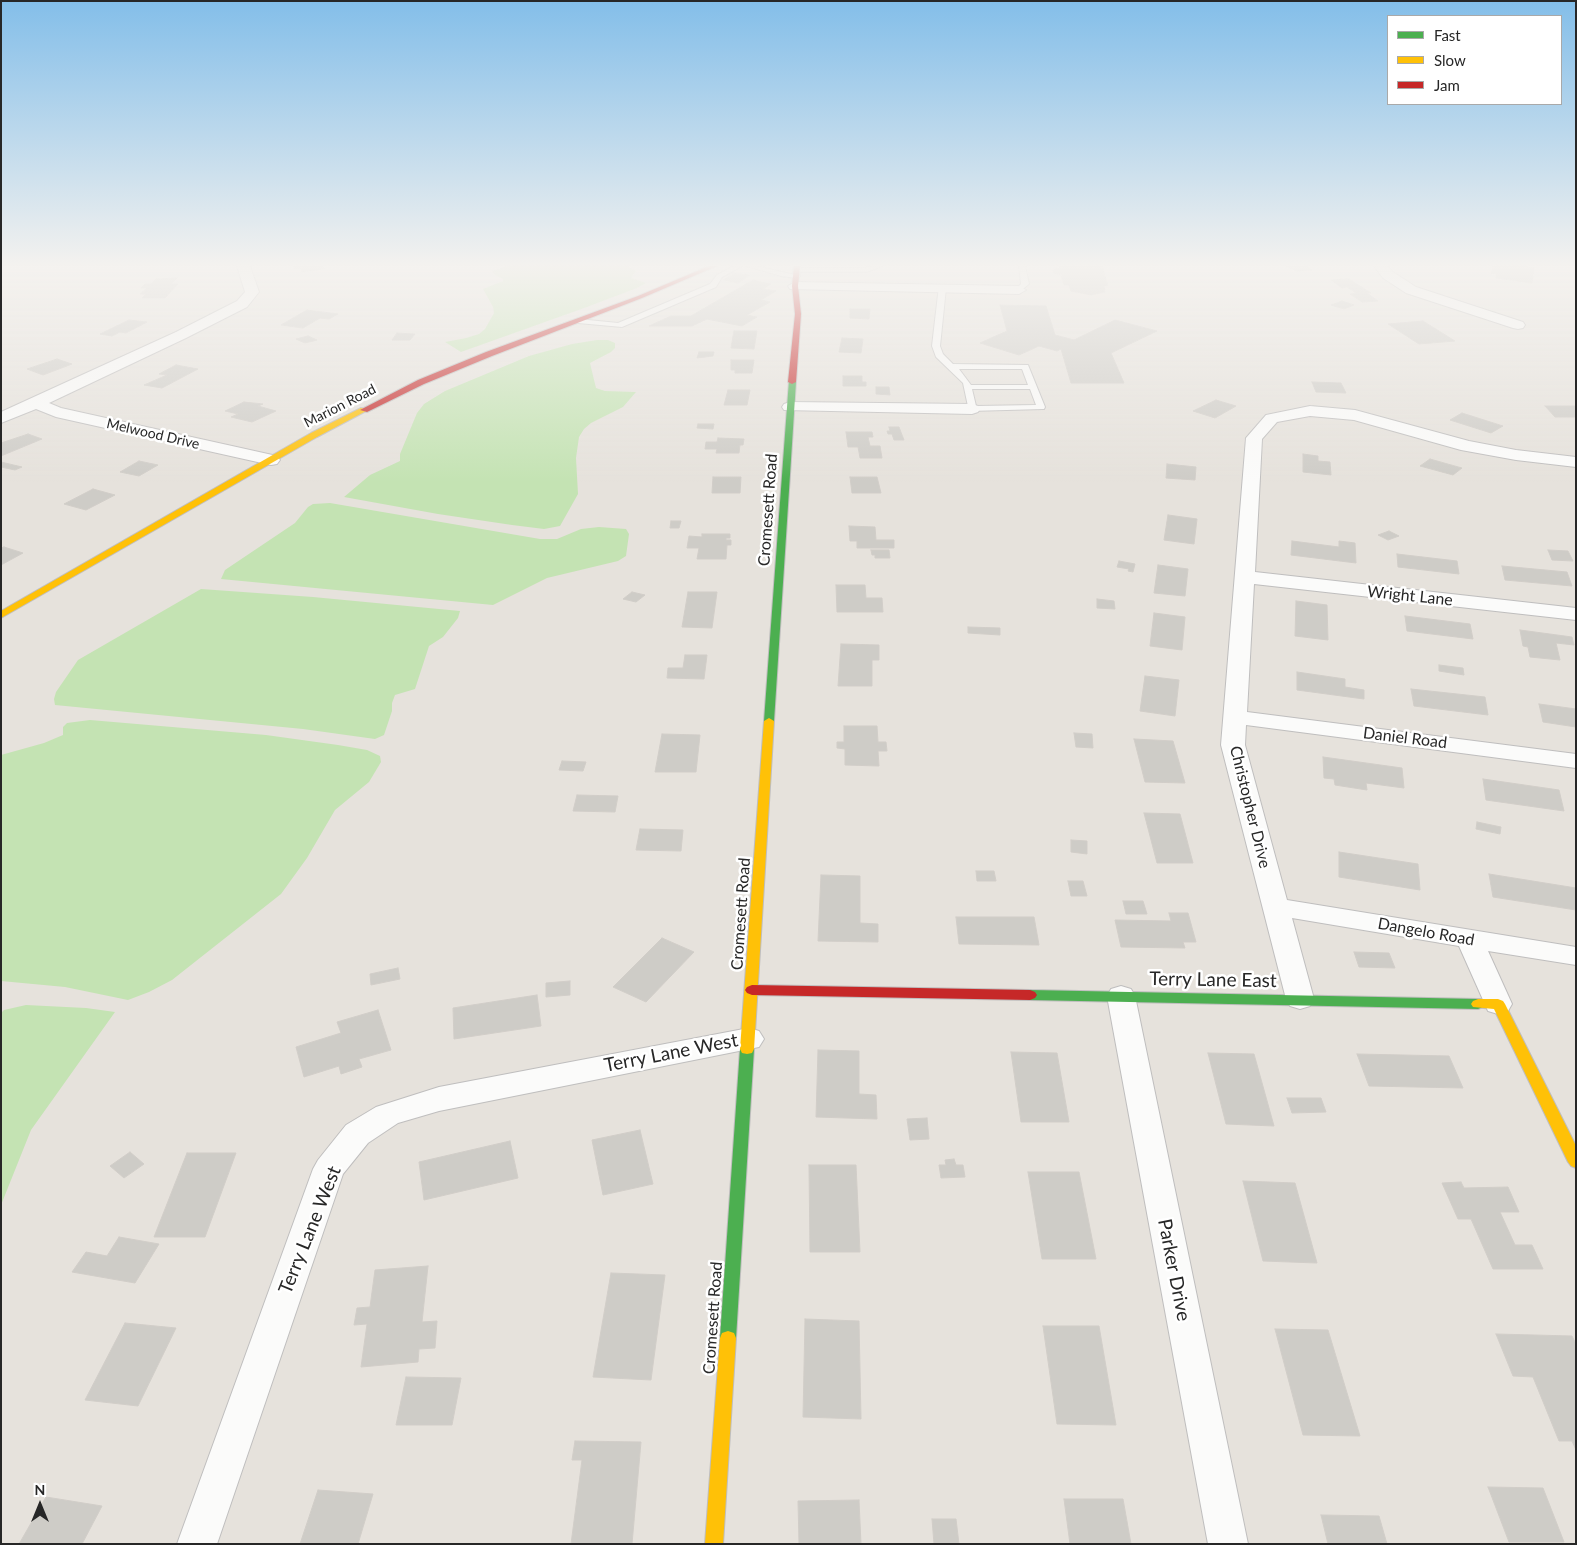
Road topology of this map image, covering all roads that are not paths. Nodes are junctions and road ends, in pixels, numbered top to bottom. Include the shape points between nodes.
1 (174, 338) edge
2 (532, 338) edge
3 (796, 338) edge
4 (937, 338) edge
5 (951, 366) junction
6 (967, 387) junction
7 (1033, 387) junction
8 (36, 403) junction
9 (790, 407) junction
10 (972, 409) junction
11 (1, 418) edge
12 (271, 460) junction
13 (1576, 462) edge
14 (1244, 577) junction
15 (1576, 614) edge
16 (1, 615) edge
17 (1234, 717) junction
18 (1576, 761) edge
19 (1277, 907) junction
20 (1470, 940) junction
21 (1576, 956) edge
22 (752, 990) junction
23 (1121, 996) junction
24 (1300, 1000) junction
25 (1498, 1004) junction
26 (749, 1039) junction
27 (1576, 1162) edge
28 (197, 1544) edge
29 (714, 1544) edge
30 (1228, 1544) edge

1 - 8 street
2 - 12 street, Marion Road via 416,384
3 - 9 street, Cromesett Road
4 - 5 lane via 939,355
5 - 6 lane via 962,376
5 - 7 lane via 1025,366
6 - 7 lane
6 - 10 lane
7 - 10 lane via 1041,407
8 - 11 street
8 - 12 street, Melwood Drive via 56,412
9 - 10 street
9 - 22 street, Cromesett Road
12 - 16 street, Marion Road
13 - 14 street, Christopher Drive via 1475,447 1355,415 1310,411 1272,418 1254,438
14 - 15 street, Wright Lane
14 - 17 street, Christopher Drive
17 - 18 street, Daniel Road
17 - 19 street, Christopher Drive via 1233,745
19 - 20 street, Dangelo Road
19 - 24 street, Christopher Drive
20 - 21 street, Dangelo Road
20 - 25 street
22 - 23 street, Terry Lane East
22 - 26 street, Cromesett Road
23 - 24 street, Terry Lane East
23 - 30 street, Parker Drive
24 - 25 street, Terry Lane East
25 - 27 street
26 - 28 street, Terry Lane West via 439,1099 387,1115 358,1134 330,1169
26 - 29 street, Cromesett Road

